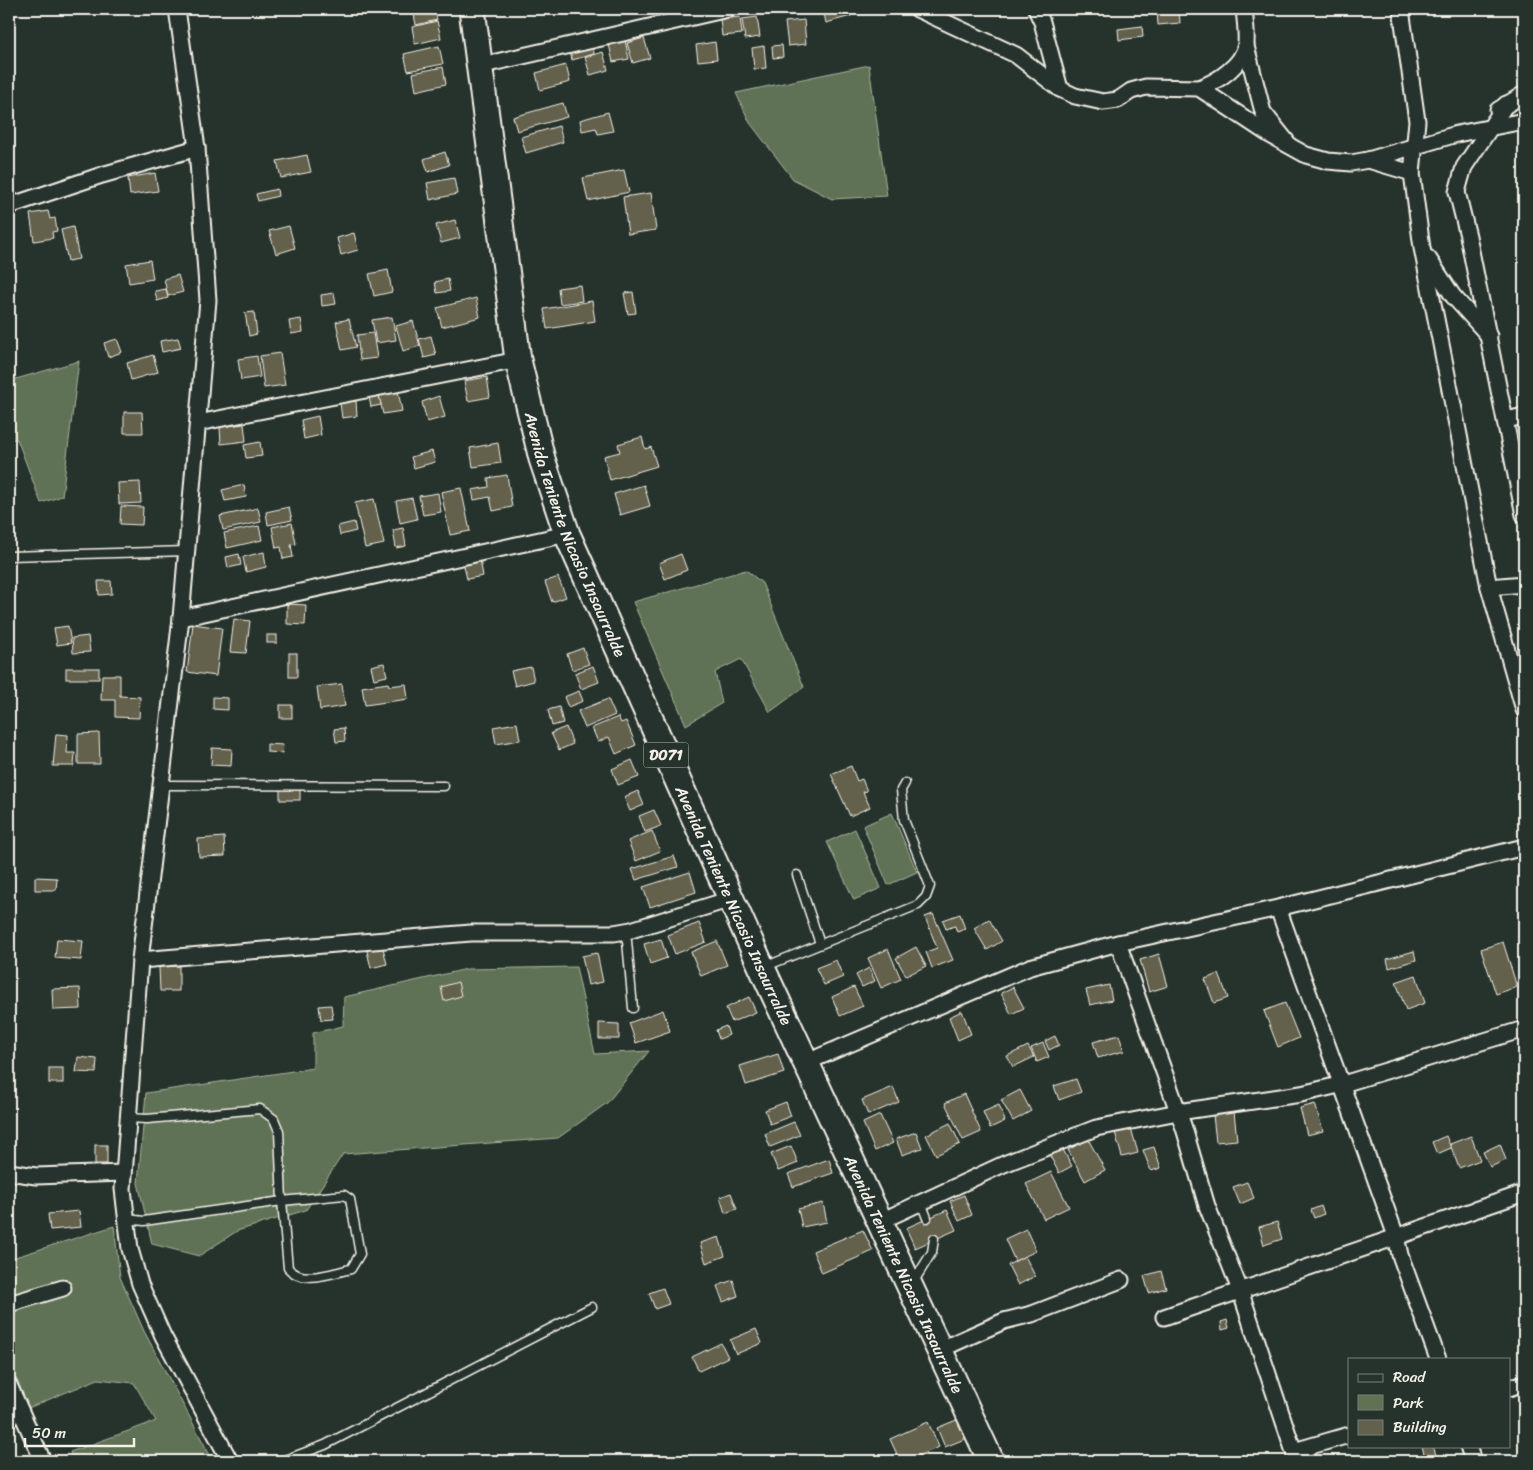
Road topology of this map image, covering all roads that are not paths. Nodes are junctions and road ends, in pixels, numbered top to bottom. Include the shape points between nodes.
1 (177, 9) edge
2 (472, 9) edge
3 (728, 9) edge
4 (917, 9) edge
5 (1036, 9) edge
6 (1244, 9) edge
7 (1401, 9) edge
8 (1246, 46) junction
9 (479, 66) junction
10 (1199, 88) junction
11 (1060, 89) junction
12 (1524, 94) edge
13 (1506, 104) junction
14 (1524, 121) edge
15 (1491, 127) junction
16 (1457, 134) junction
17 (1290, 146) junction
18 (1414, 146) junction
19 (197, 148) junction
20 (1368, 160) junction
21 (1412, 173) junction
22 (9, 206) edge
23 (1422, 248) junction
24 (1489, 336) junction
25 (518, 360) junction
26 (1524, 416) edge
27 (1506, 420) junction
28 (198, 423) junction
29 (1524, 515) edge
30 (567, 534) junction
31 (188, 551) junction
32 (9, 556) edge
33 (1524, 584) edge
34 (1489, 588) junction
35 (181, 618) junction
36 (1524, 710) edge
37 (905, 783) dead end
38 (160, 785) junction
39 (444, 786) dead end
40 (1524, 847) edge
41 (797, 875) dead end
42 (731, 899) junction
43 (1278, 908) junction
44 (623, 932) junction
45 (1118, 943) junction
46 (820, 944) junction
47 (140, 960) junction
48 (762, 968) junction
49 (633, 1008) dead end
50 (1524, 1029) edge
51 (807, 1062) junction
52 (1343, 1084) junction
53 (1178, 1112) junction
54 (128, 1118) junction
55 (9, 1172) edge
56 (124, 1174) junction
57 (1524, 1193) edge
58 (282, 1201) junction
59 (921, 1202) junction
60 (927, 1218) dead end
61 (127, 1220) junction
62 (881, 1221) junction
63 (1396, 1236) junction
64 (934, 1239) dead end
65 (1121, 1280) dead end
66 (910, 1287) junction
67 (63, 1288) dead end
68 (1240, 1290) junction
69 (9, 1304) edge
70 (592, 1307) dead end
71 (1164, 1317) dead end
72 (939, 1350) junction
73 (1438, 1358) edge
74 (1524, 1383) edge
75 (9, 1385) edge
76 (1510, 1388) edge
77 (1348, 1435) edge
78 (1469, 1448) edge
79 (1296, 1456) edge
80 (43, 1461) edge
81 (230, 1461) edge
82 (282, 1461) edge
83 (990, 1461) edge
84 (1473, 1461) edge

1 - 19 street
2 - 9 main road, Avenida Teniente Nicasio Insaurralde / D071
3 - 9 street
4 - 11 street via 1016,55
5 - 11 street
6 - 8 street
7 - 18 street via 1417,121
8 - 10 street via 1233,68 1216,82
8 - 17 street via 1263,112
9 - 25 main road, Avenida Teniente Nicasio Insaurralde / D071
10 - 11 street via 1146,87 1131,91 1118,100 1104,102
10 - 17 street
12 - 13 street
13 - 15 street
13 - 16 street
14 - 15 street
15 - 16 street
15 - 24 street via 1464,167 1457,192
16 - 18 street
17 - 20 street via 1328,161 1351,163
18 - 20 street
18 - 21 street
19 - 22 street
19 - 28 street via 208,300
20 - 21 street
21 - 23 street
23 - 24 street via 1447,289
23 - 34 street
24 - 27 street
25 - 28 street
25 - 30 main road, Avenida Teniente Nicasio Insaurralde / D071 via 542,459
26 - 27 street
27 - 29 street
28 - 31 street
30 - 35 street
30 - 42 main road, Avenida Teniente Nicasio Insaurralde / D071
31 - 32 lane
31 - 35 street
33 - 34 street
34 - 36 street
35 - 38 street
37 - 46 lane via 901,790 904,820 930,886 926,897 918,905
38 - 39 lane
38 - 47 street
40 - 43 street
41 - 46 lane
42 - 44 street
42 - 48 main road, Avenida Teniente Nicasio Insaurralde / D071
43 - 45 street
43 - 52 street
44 - 47 street via 471,933
44 - 49 lane via 627,941
45 - 51 street via 1030,966
45 - 53 street
46 - 48 lane
47 - 54 street
48 - 51 main road, Avenida Teniente Nicasio Insaurralde / D071
50 - 52 street
51 - 62 main road, Avenida Teniente Nicasio Insaurralde / D071
52 - 53 street via 1301,1094
52 - 63 street
53 - 59 street via 1096,1128 1004,1164
53 - 68 street via 1207,1206
54 - 56 street
54 - 58 lane via 260,1109 267,1113 279,1131
55 - 56 street via 36,1176
56 - 61 street
57 - 63 street
58 - 58 lane via 334,1195 350,1199 360,1254 351,1270 303,1278 294,1275 288,1268
58 - 61 lane via 144,1221
59 - 60 lane
59 - 62 street
61 - 81 street via 130,1249 140,1284 163,1336
62 - 66 main road, Avenida Teniente Nicasio Insaurralde / D071
63 - 68 street
63 - 73 street
64 - 66 lane via 932,1252
65 - 72 street via 1032,1314 1004,1321
66 - 72 main road, Avenida Teniente Nicasio Insaurralde / D071
67 - 69 street
68 - 71 street
68 - 79 street
70 - 82 lane via 325,1445
72 - 83 main road, Avenida Teniente Nicasio Insaurralde / D071
74 - 76 street
75 - 80 street
77 - 79 street
78 - 84 street

